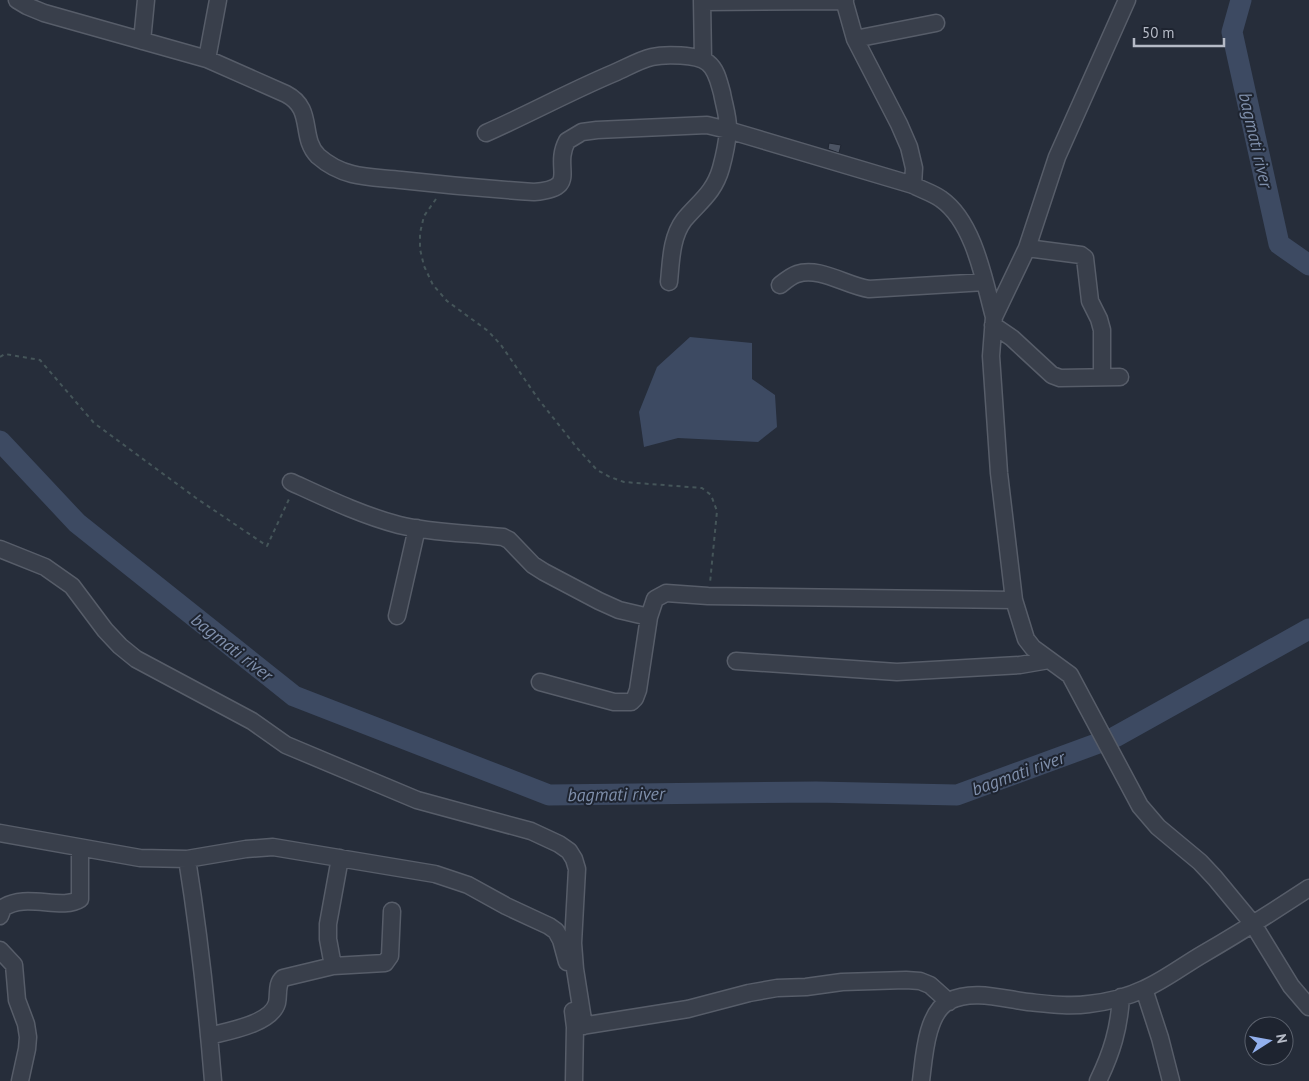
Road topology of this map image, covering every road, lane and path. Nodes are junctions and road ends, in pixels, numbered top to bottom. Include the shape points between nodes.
1 (17, 0) edge
2 (146, 0) edge
3 (218, 0) edge
4 (844, 0) edge
5 (1127, 0) edge
6 (702, 1) edge
7 (936, 23) dead end
8 (856, 38) junction
9 (142, 41) junction
10 (207, 59) junction
11 (703, 60) junction
12 (728, 130) junction
13 (486, 133) dead end
14 (446, 185) junction
15 (913, 185) junction
16 (1027, 248) junction
17 (669, 282) dead end
18 (984, 282) junction
19 (780, 285) dead end
20 (993, 321) junction
21 (0, 357) edge
22 (1120, 377) dead end
23 (1102, 378) junction
24 (291, 482) joint
25 (417, 528) junction
26 (0, 549) edge
27 (708, 596) junction
28 (1014, 600) junction
29 (397, 616) dead end
30 (649, 617) junction
31 (1049, 660) junction
32 (736, 661) dead end
33 (540, 682) dead end
34 (0, 833) edge
35 (80, 848) junction
36 (340, 858) junction
37 (187, 859) junction
38 (1309, 888) edge
39 (392, 911) dead end
40 (0, 916) edge
41 (1253, 924) junction
42 (0, 950) edge
43 (333, 966) junction
44 (1144, 989) junction
45 (1121, 997) junction
46 (949, 1002) junction
47 (1309, 1007) edge
48 (579, 1027) junction
49 (209, 1036) junction
50 (574, 1080) edge
51 (20, 1081) edge
52 (213, 1081) edge
53 (558, 1081) edge
54 (921, 1081) edge
55 (1098, 1081) edge
56 (1171, 1081) edge

1 - 9 street via 44,13
2 - 9 street
3 - 10 street
4 - 6 street
4 - 8 street
5 - 16 street via 1057,157
6 - 11 street
7 - 8 street
8 - 15 street via 909,147 914,168
9 - 10 street
10 - 14 street via 295,99 304,112 312,147 330,164 352,174
11 - 12 street via 714,70 718,81
11 - 13 street via 672,55 650,57
12 - 14 street via 707,125 582,132 567,141 563,152 562,181 548,191
12 - 15 street
12 - 17 street via 715,183 707,197 684,220 676,236
14 - 27 path via 424,216 420,233 424,266 433,285 447,301 488,331 501,345 538,400 597,470 624,482 702,488 711,495 716,511
15 - 18 street via 942,199 959,218 972,243
16 - 20 street
16 - 23 street via 1085,258 1090,302 1102,330
18 - 19 street via 869,289 812,272 796,274
18 - 20 street
20 - 23 street via 1052,375 1069,379
20 - 28 street via 991,356 1001,501
21 - 24 path via 5,354 40,360 94,423 267,546 290,500
22 - 23 street
24 - 25 street via 341,505
25 - 29 street
25 - 30 street via 503,537 544,572 612,607
26 - 48 street via 45,567 72,586 105,630 136,659 252,721 286,745 417,800 531,831 570,851 577,869 573,943
27 - 28 street
27 - 30 street via 662,594 656,598
28 - 31 street via 1026,639
30 - 33 street via 638,690 631,702 614,702
31 - 32 street via 1020,665 897,672
31 - 41 street via 1070,675 1140,806 1158,827 1200,862
34 - 35 street
35 - 37 street via 140,858
35 - 40 street via 80,899 73,903 17,902 3,908
36 - 37 street via 274,847
36 - 43 street via 328,924
36 - 48 street via 435,874 468,885 549,926 556,931 566,956
37 - 49 street
38 - 41 street
39 - 43 street via 388,960 378,964
41 - 44 street
41 - 47 street via 1291,986
42 - 51 street via 14,964 17,1000 28,1037
43 - 49 street via 283,978 278,986 277,1003 269,1015
44 - 45 street
44 - 56 street
45 - 46 street via 1072,1006 981,996 962,997
45 - 55 street via 1115,1039
46 - 48 street via 930,985 920,981 842,982 777,988 688,1009
46 - 54 street via 939,1009 932,1022
48 - 50 street
49 - 52 street
50 - 53 street

